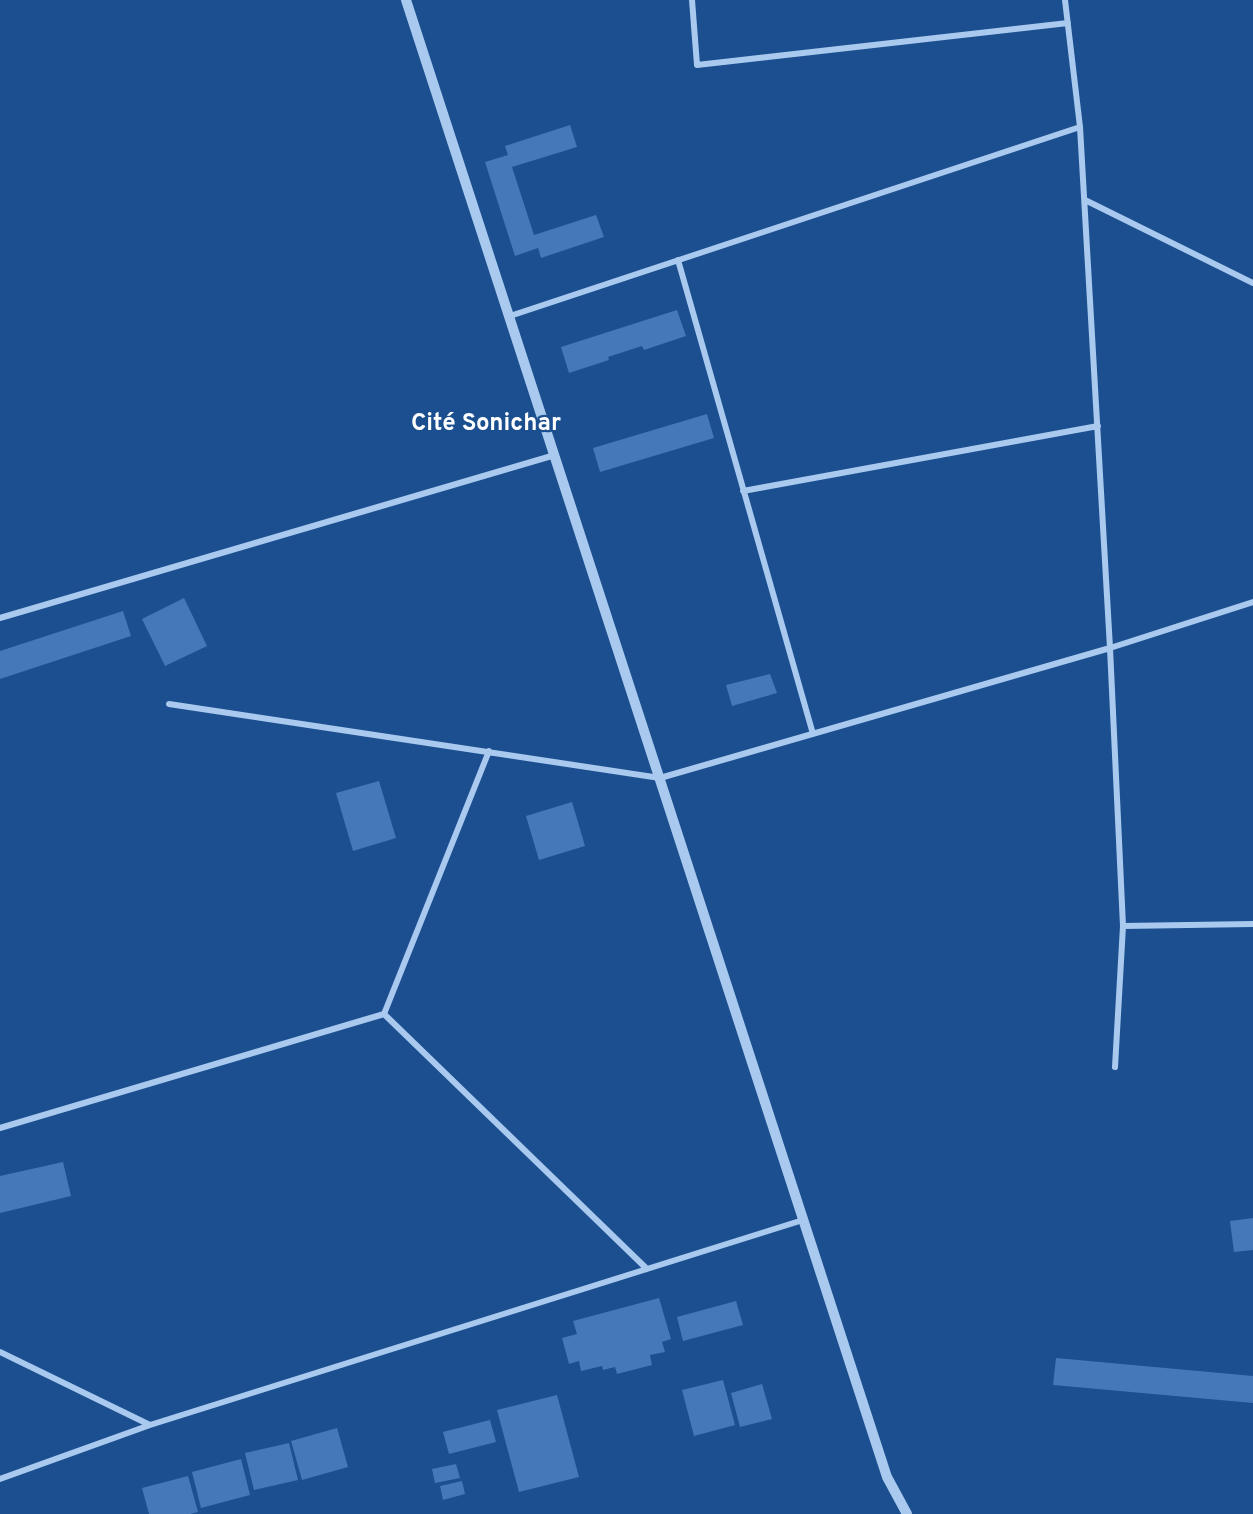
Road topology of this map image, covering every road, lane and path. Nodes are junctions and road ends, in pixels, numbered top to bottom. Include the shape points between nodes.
1 (406, 0) edge
2 (692, 0) edge
3 (1065, 0) edge
4 (1068, 23) junction
5 (1080, 127) junction
6 (1085, 200) junction
7 (678, 260) junction
8 (1253, 284) edge
9 (510, 316) junction
10 (1098, 426) junction
11 (555, 455) junction
12 (744, 491) junction
13 (1253, 602) edge
14 (0, 618) edge
15 (1110, 648) junction
16 (169, 704) dead end
17 (813, 734) junction
18 (489, 751) junction
19 (660, 778) junction
20 (1253, 924) edge
21 (1123, 926) junction
22 (384, 1014) junction
23 (1115, 1068) dead end
24 (0, 1128) edge
25 (804, 1220) junction
26 (646, 1269) junction
27 (0, 1352) edge
28 (150, 1425) junction
29 (0, 1479) edge
30 (907, 1514) edge

1 - 9 street
2 - 4 street via 697,65
3 - 4 street
4 - 5 street
5 - 6 street
5 - 7 street
6 - 8 street
6 - 10 street
7 - 9 street
7 - 12 street
9 - 11 street
10 - 12 street
10 - 15 street
11 - 14 street
11 - 19 street
12 - 17 street
13 - 15 street
15 - 17 street
15 - 21 street
16 - 18 street
17 - 19 street
18 - 19 street
18 - 22 street
19 - 25 street
20 - 21 street
21 - 23 street
22 - 24 street
22 - 26 street
25 - 26 street
25 - 30 street via 887,1477
26 - 28 street
27 - 28 street
28 - 29 street

